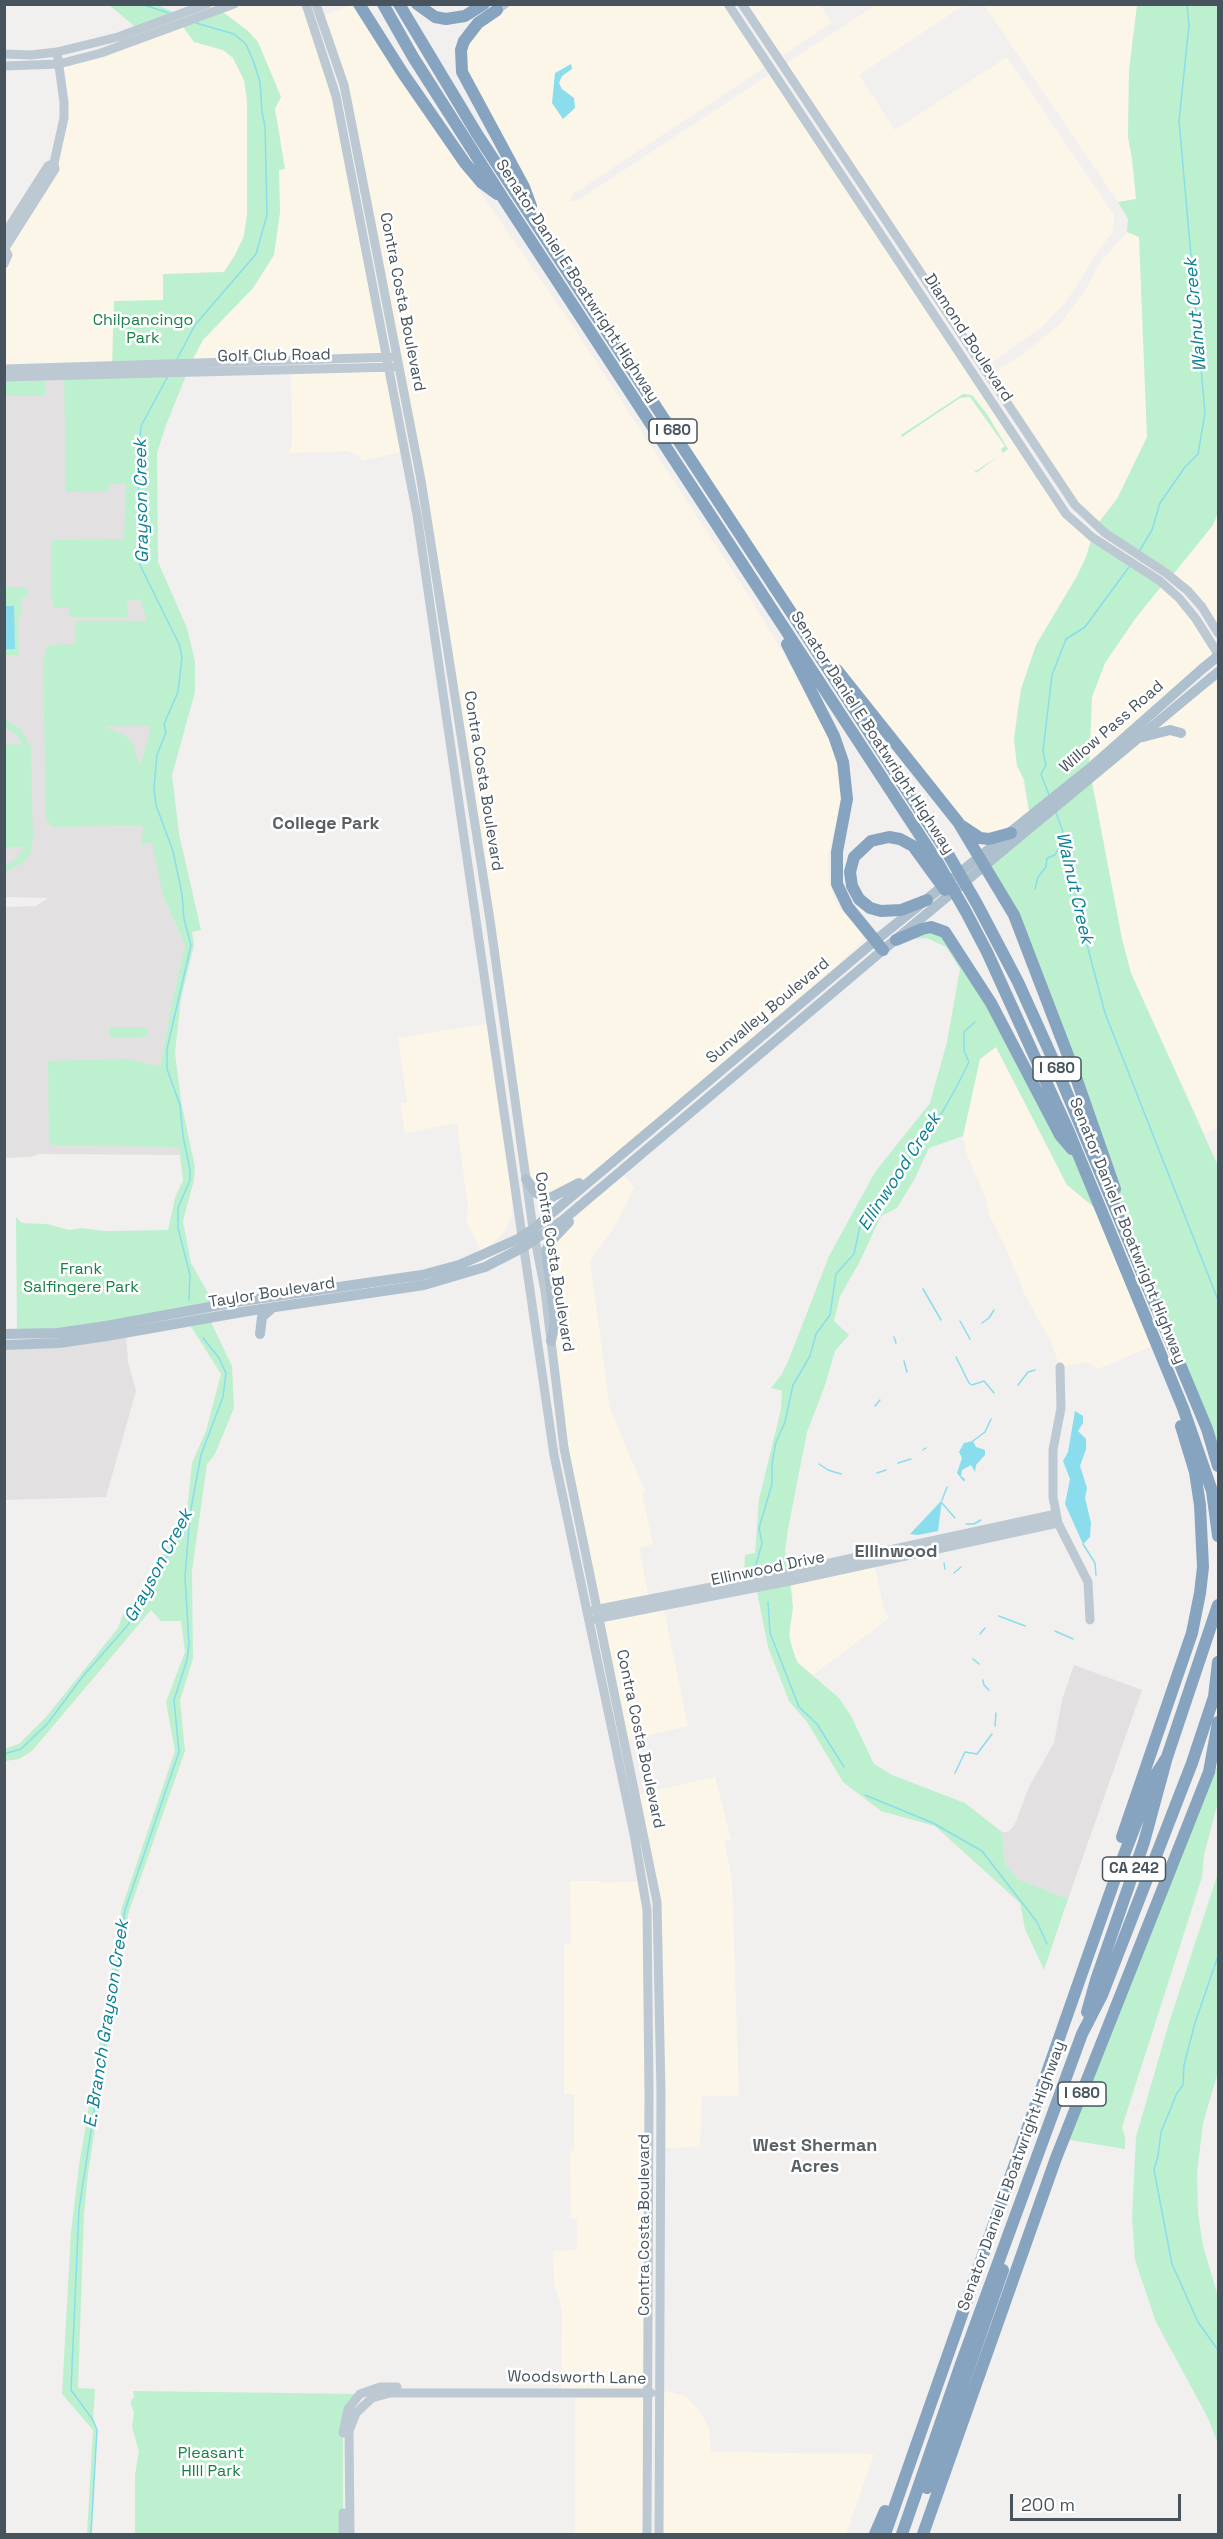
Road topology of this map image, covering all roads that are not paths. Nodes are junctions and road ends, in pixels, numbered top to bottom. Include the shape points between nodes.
1 (207, 4) edge
2 (234, 4) edge
3 (298, 4) edge
4 (306, 4) edge
5 (316, 4) edge
6 (359, 4) edge
7 (383, 4) edge
8 (399, 4) edge
9 (417, 4) edge
10 (484, 4) edge
11 (728, 4) edge
12 (742, 4) edge
13 (221, 7) edge
14 (501, 7) edge
15 (181, 19) junction
16 (167, 20) junction
17 (312, 21) junction
18 (131, 42) junction
19 (57, 52) junction
20 (4, 54) edge
21 (59, 64) junction
22 (4, 66) edge
23 (339, 112) junction
24 (357, 144) junction
25 (54, 163) junction
26 (503, 198) junction
27 (540, 230) junction
28 (4, 235) edge
29 (5, 248) edge
30 (4, 264) edge
31 (399, 362) junction
32 (388, 363) junction
33 (4, 369) edge
34 (189, 369) junction
35 (4, 377) edge
36 (1183, 602) junction
37 (1207, 614) junction
38 (1216, 626) edge
39 (783, 628) junction
40 (804, 632) junction
41 (1218, 633) edge
42 (1218, 655) edge
43 (1218, 672) edge
44 (1218, 682) edge
45 (1198, 690) junction
46 (1181, 733) dead end
47 (1140, 737) junction
48 (1090, 773) junction
49 (958, 822) junction
50 (1027, 825) junction
51 (1011, 833) junction
52 (982, 862) junction
53 (934, 866) junction
54 (927, 900) junction
55 (896, 940) junction
56 (880, 945) junction
57 (504, 1115) junction
58 (646, 1133) junction
59 (521, 1148) junction
60 (1078, 1157) junction
61 (605, 1168) junction
62 (620, 1172) junction
63 (526, 1179) junction
64 (578, 1207) junction
65 (535, 1234) junction
66 (1128, 1239) junction
67 (523, 1241) junction
68 (272, 1308) junction
69 (4, 1334) edge
70 (260, 1334) dead end
71 (551, 1341) junction
72 (4, 1345) edge
73 (1060, 1367) dead end
74 (1183, 1408) junction
75 (1218, 1466) edge
76 (1057, 1518) junction
77 (1218, 1536) edge
78 (1218, 1605) edge
79 (600, 1614) junction
80 (589, 1616) junction
81 (1090, 1620) dead end
82 (1218, 1662) edge
83 (1218, 1722) edge
84 (1167, 1757) junction
85 (1218, 1758) edge
86 (1209, 1772) junction
87 (1077, 1988) junction
88 (1102, 1995) junction
89 (1082, 2034) junction
90 (648, 2392) junction
91 (660, 2394) junction
92 (348, 2420) junction
93 (918, 2445) junction
94 (343, 2535) edge
95 (350, 2535) edge
96 (647, 2535) edge
97 (659, 2535) edge
98 (875, 2535) edge
99 (885, 2535) edge
100 (902, 2535) edge
101 (910, 2535) edge
102 (922, 2535) edge

1 - 15 main road
2 - 13 main road
3 - 17 main road
4 - 17 main road, Contra Costa Boulevard
5 - 24 main road, Contra Costa Boulevard via 344,85
6 - 26 highway via 465,163 482,183
7 - 26 highway, Senator Daniel E Boatwright Highway / I 680
8 - 27 highway, Senator Daniel E Boatwright Highway / I 680
9 - 10 highway via 435,17 446,19 465,16
11 - 36 main road, Diamond Boulevard via 1066,514 1078,527 1160,581
12 - 37 main road, Diamond Boulevard via 1075,505 1105,533 1188,591
13 - 15 main road via 200,17
14 - 27 highway via 478,23 464,41 462,72 524,187
15 - 16 main road
15 - 18 main road
16 - 18 main road
16 - 19 main road
17 - 23 main road, Contra Costa Boulevard
18 - 21 main road
19 - 20 main road
19 - 21 main road
21 - 22 main road
21 - 25 main road via 64,118
23 - 24 main road via 347,118 351,139
23 - 32 main road, Contra Costa Boulevard
24 - 31 main road, Contra Costa Boulevard
25 - 28 main road via 48,166
25 - 29 main road via 55,169
26 - 39 highway, Senator Daniel E Boatwright Highway / I 680
27 - 40 highway, Senator Daniel E Boatwright Highway / I 680
29 - 30 main road via 8,255
31 - 32 main road, Golf Club Road
31 - 59 main road, Contra Costa Boulevard via 432,541
32 - 34 main road, Golf Club Road
32 - 57 main road, Contra Costa Boulevard via 417,514
33 - 34 main road, Golf Club Road via 162,365
34 - 35 main road, Golf Club Road via 155,374
36 - 37 main road via 1190,602
36 - 42 main road, Diamond Boulevard
37 - 38 main road, Diamond Boulevard
38 - 41 main road, Diamond Boulevard
39 - 53 highway, Senator Daniel E Boatwright Highway / I 680
39 - 56 highway via 788,650 827,721 843,762 847,799 837,852 837,884 848,907
40 - 49 highway
40 - 66 highway, Senator Daniel E Boatwright Highway / I 680 via 977,904 1051,1055
42 - 48 main road, Willow Pass Road
43 - 45 main road, Willow Pass Road
44 - 45 main road
45 - 47 main road, Willow Pass Road
46 - 47 main road via 1170,730
47 - 48 main road, Willow Pass Road
48 - 50 main road, Willow Pass Road
49 - 51 highway via 980,838
49 - 52 highway
50 - 51 main road, Sunvalley Boulevard
50 - 52 main road, Sunvalley Boulevard
51 - 52 main road, Sunvalley Boulevard
52 - 54 main road, Sunvalley Boulevard
52 - 55 main road, Sunvalley Boulevard
52 - 66 highway via 1014,915 1115,1188
53 - 54 highway via 913,846 889,837 866,844 851,866 854,890 870,908 901,910
53 - 60 highway, Senator Daniel E Boatwright Highway / I 680 via 987,952
54 - 56 main road, Sunvalley Boulevard
55 - 56 main road, Sunvalley Boulevard
55 - 60 highway via 922,928 945,933 991,1003 1060,1135
56 - 58 main road, Sunvalley Boulevard
56 - 62 main road, Sunvalley Boulevard
57 - 59 main road via 511,1117
57 - 67 main road, Contra Costa Boulevard
58 - 61 main road, Sunvalley Boulevard
58 - 62 main road via 644,1141 620,1161
59 - 63 main road, Contra Costa Boulevard
60 - 74 highway, Senator Daniel E Boatwright Highway / I 680
61 - 63 main road via 553,1198 540,1195
61 - 65 main road, Sunvalley Boulevard
62 - 64 main road, Sunvalley Boulevard
63 - 65 main road, Contra Costa Boulevard
64 - 65 main road, Sunvalley Boulevard
64 - 71 main road via 546,1250 555,1322
65 - 67 main road, Taylor Boulevard
65 - 71 main road, Contra Costa Boulevard
66 - 75 highway, Senator Daniel E Boatwright Highway / I 680 via 1207,1429
67 - 68 main road, Taylor Boulevard via 485,1267 424,1285
67 - 69 main road, Taylor Boulevard via 422,1275 58,1333
67 - 80 main road, Contra Costa Boulevard via 554,1455
68 - 70 main road via 261,1317
68 - 72 main road, Taylor Boulevard via 59,1343
71 - 79 main road, Contra Costa Boulevard via 564,1448
73 - 76 main road via 1061,1408 1051,1473
74 - 77 highway, Senator Daniel E Boatwright Highway / I 680 via 1212,1491
74 - 87 highway via 1180,1425 1200,1505 1200,1593 1192,1633 1099,1904
76 - 79 main road, Ellinwood Drive via 790,1581
76 - 81 main road via 1088,1582
78 - 84 highway, CA 242
79 - 80 main road, Ellinwood Drive
79 - 91 main road, Contra Costa Boulevard via 657,1907
80 - 90 main road, Contra Costa Boulevard via 648,1914
82 - 88 highway, Senator Daniel E Boatwright Highway / I 680 via 1214,1697 1192,1763
83 - 86 highway, I 680
84 - 87 highway via 1153,1779
84 - 89 highway, CA 242
85 - 86 highway
86 - 102 highway, I 680 via 1056,2158
87 - 93 highway
88 - 89 highway, Senator Daniel E Boatwright Highway / I 680
88 - 101 highway, I 680 via 1098,2016 1041,2162
89 - 100 highway, Senator Daniel E Boatwright Highway / I 680
90 - 91 main road, Woodsworth Lane
90 - 92 main road, Woodsworth Lane via 390,2393 354,2400
90 - 96 main road, Contra Costa Boulevard
91 - 97 main road, Contra Costa Boulevard
92 - 94 main road via 343,2431
92 - 95 main road
93 - 98 highway
93 - 99 highway

